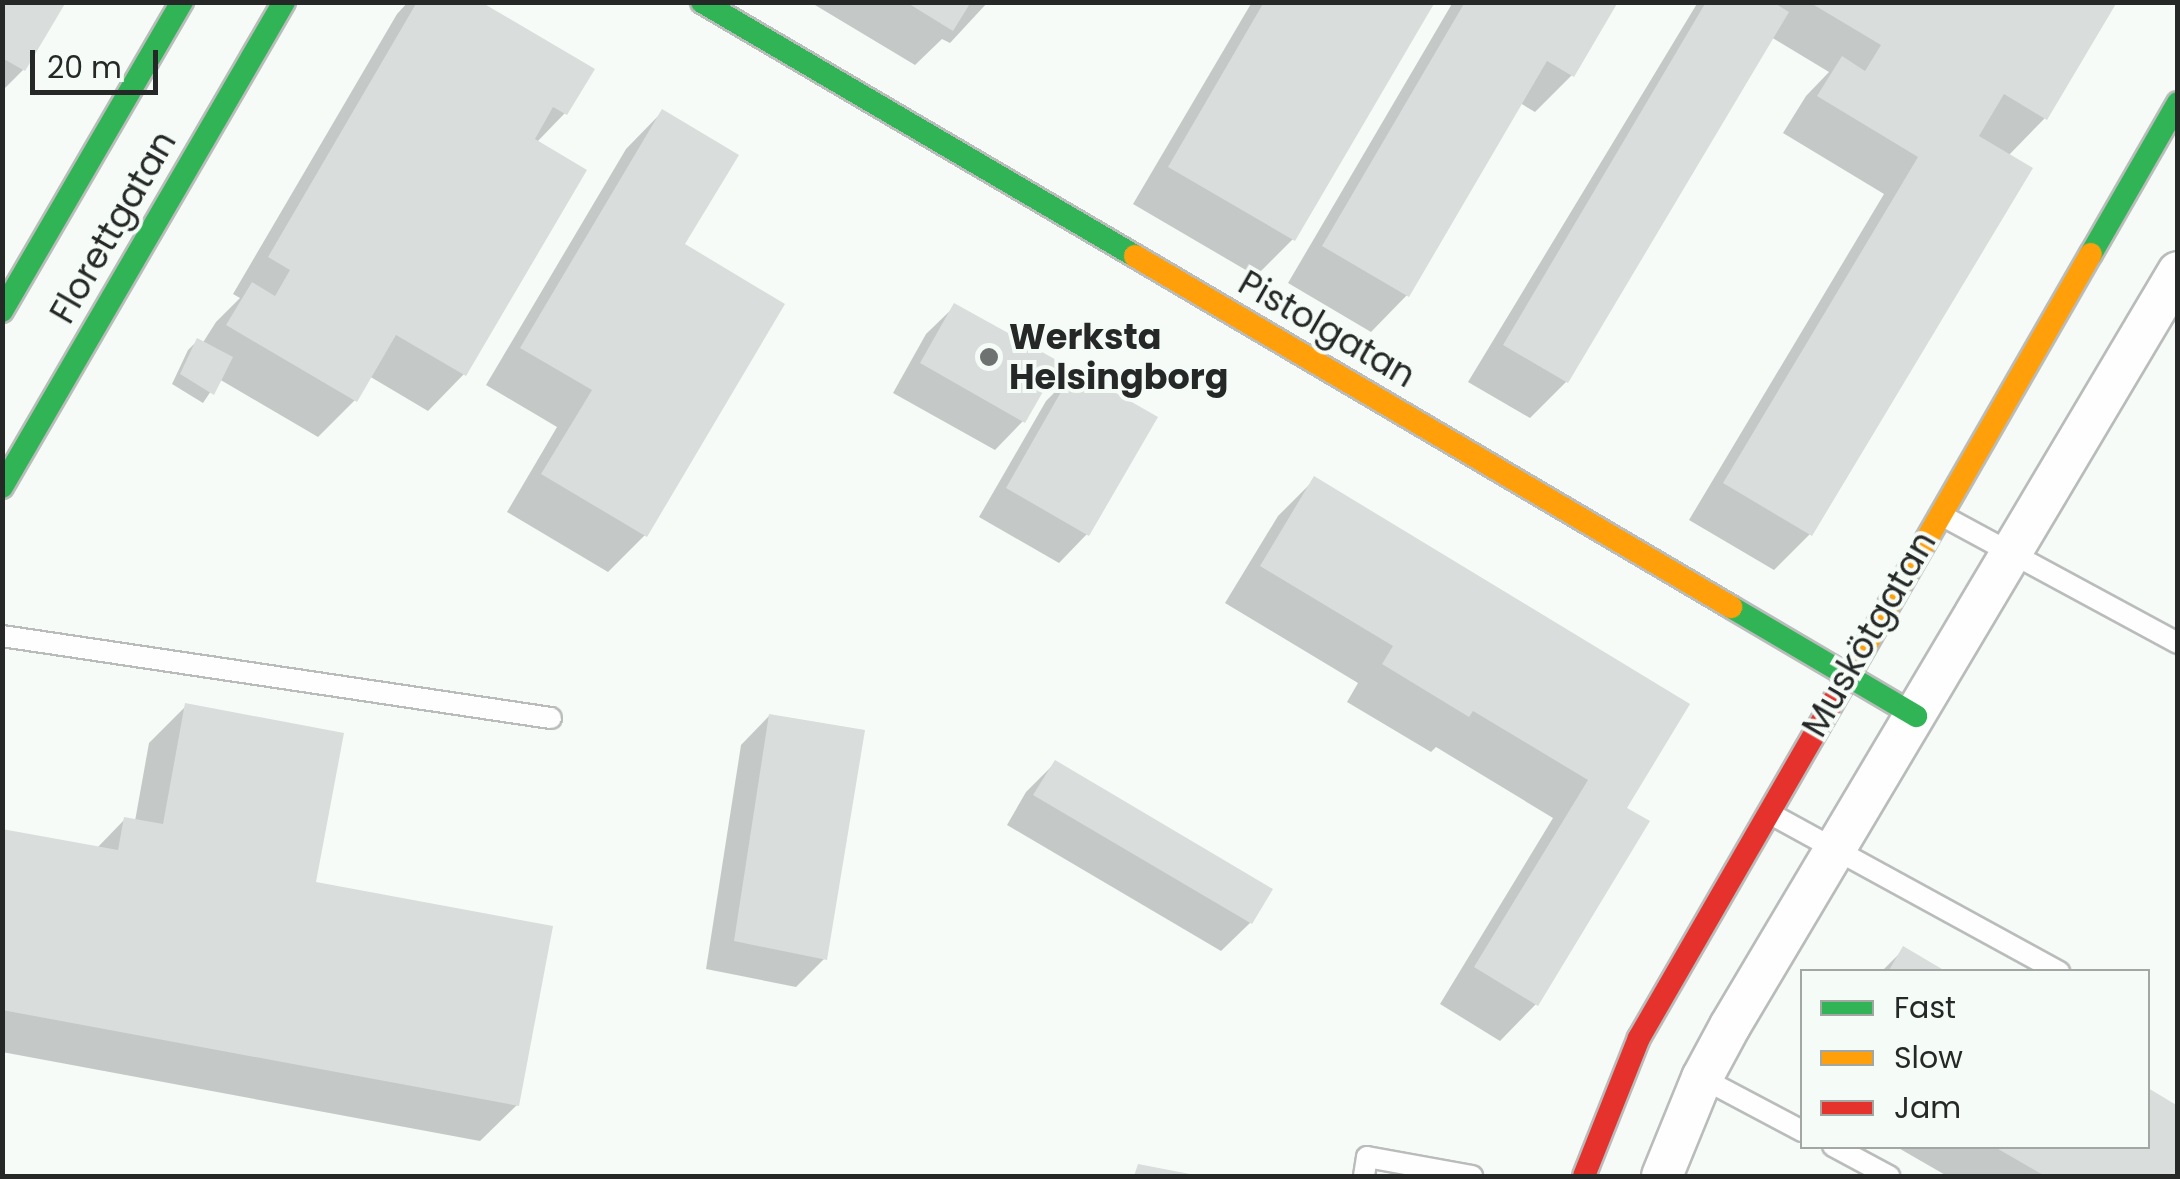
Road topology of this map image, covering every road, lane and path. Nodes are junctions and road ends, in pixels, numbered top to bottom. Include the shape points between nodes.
1 (182, 2) edge
2 (284, 2) edge
3 (702, 2) edge
4 (2178, 104) edge
5 (2178, 272) edge
6 (2, 311) edge
7 (2, 487) edge
8 (1939, 514) junction
9 (2013, 552) junction
10 (2, 636) edge
11 (2178, 643) edge
12 (1846, 674) junction
13 (1916, 716) junction
14 (552, 718) dead end
15 (1767, 812) junction
16 (1836, 848) junction
17 (2053, 969) edge
18 (1702, 1078) junction
19 (1800, 1129) edge
20 (1839, 1149) edge
21 (1364, 1176) edge
22 (1472, 1176) edge
23 (1584, 1176) edge
24 (1662, 1176) edge
25 (1890, 1176) edge

1 - 6 street, Florettgatan
2 - 7 street, Florettgatan
3 - 12 street, Pistolgatan
4 - 8 street, Muskötgatan
5 - 9 street
8 - 9 lane
8 - 12 street, Muskötgatan
9 - 11 lane
9 - 13 street
10 - 14 lane
12 - 13 street, Pistolgatan
12 - 15 street, Muskötgatan
13 - 16 street
15 - 16 lane
15 - 23 street, Muskötgatan via 1638,1038
16 - 17 lane
16 - 18 street
18 - 19 lane
18 - 24 street
20 - 25 lane
21 - 22 lane via 1367,1157

